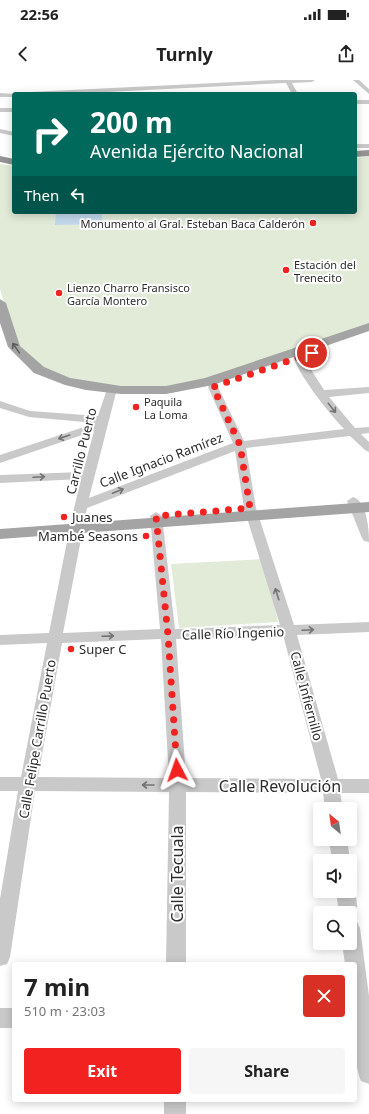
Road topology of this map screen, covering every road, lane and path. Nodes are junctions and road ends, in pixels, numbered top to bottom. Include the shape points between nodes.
1 (170, 80) edge
2 (312, 80) edge
3 (356, 80) edge
4 (287, 81) edge
5 (207, 83) edge
6 (83, 91) edge
7 (175, 91) edge
8 (65, 92) edge
9 (294, 92) edge
10 (369, 92) edge
11 (0, 95) edge
12 (12, 95) edge
13 (357, 102) edge
14 (369, 102) edge
15 (0, 110) edge
16 (12, 110) edge
17 (0, 131) edge
18 (12, 134) edge
19 (357, 146) edge
20 (369, 146) edge
21 (369, 153) edge
22 (357, 155) edge
23 (0, 303) edge
24 (369, 327) edge
25 (369, 334) edge
26 (0, 346) edge
27 (297, 355) junction
28 (213, 387) junction
29 (369, 390) edge
30 (112, 392) junction
31 (320, 394) junction
32 (0, 404) edge
33 (102, 423) junction
34 (369, 430) edge
35 (350, 432) junction
36 (240, 445) junction
37 (369, 448) edge
38 (0, 458) edge
39 (88, 475) junction
40 (0, 479) edge
41 (362, 504) edge
42 (82, 505) junction
43 (251, 512) junction
44 (157, 519) junction
45 (77, 525) junction
46 (0, 526) edge
47 (0, 534) edge
48 (369, 538) edge
49 (369, 627) edge
50 (289, 631) junction
51 (168, 635) junction
52 (55, 638) junction
53 (0, 640) edge
54 (0, 784) edge
55 (28, 784) junction
56 (178, 785) junction
57 (331, 786) junction
58 (369, 786) edge
59 (333, 802) edge
60 (353, 950) edge
61 (0, 957) edge
62 (176, 962) edge
63 (355, 962) edge
64 (357, 980) edge
65 (362, 1017) edge
66 (0, 1018) edge
67 (12, 1018) edge
68 (369, 1073) edge
69 (175, 1102) edge
70 (175, 1114) edge

1 - 7 street
2 - 4 street
3 - 10 street
4 - 5 street
4 - 9 street
5 - 7 street
6 - 7 street
6 - 8 street
11 - 12 street
13 - 14 street
15 - 16 street
17 - 18 street
19 - 20 street
21 - 22 highway
30 -> 23 main road via 65,380 39,370 14,346
24 - 27 main road
25 - 27 main road
26 - 30 main road via 17,365 41,379 70,388
27 - 28 main road
27 - 30 main road via 196,385 150,391
27 - 31 street
28 - 30 main road via 148,396
28 - 36 street, Calle Infiernillo
29 - 31 street
30 - 33 street, Carrillo Puerto
31 -> 35 street
32 - 33 street via 29,414
33 -> 38 street
33 - 39 street, Carrillo Puerto
34 - 35 street, Calle Ignacio Ramírez
35 - 36 street, Calle Ignacio Ramírez
35 - 37 street
42 -> 36 street, Calle Ignacio Ramírez
36 - 43 street, Calle Infiernillo
40 -> 39 street
39 - 42 street, Carrillo Puerto
41 - 43 main road
41 - 48 street
42 - 45 street, Carrillo Puerto
43 - 44 main road
50 -> 43 street, Calle Infiernillo
44 - 45 main road
44 - 51 street, Calle Tecuala
45 - 46 main road
45 - 47 main road
45 - 52 street, Calle Felipe Carrillo Puerto
50 -> 49 street, Calle Río Ingenio
50 - 51 street, Calle Río Ingenio
50 - 57 street, Calle Infiernillo
52 -> 51 street, Calle Río Ingenio
51 - 56 street, Calle Tecuala
52 - 53 street, Calle Río Ingenio
52 - 55 street, Calle Felipe Carrillo Puerto
54 - 55 street, Calle Revolución
56 -> 55 street, Calle Revolución
55 - 61 street, Calle Felipe Carrillo Puerto
56 - 57 street, Calle Revolución
56 - 62 street, Calle Tecuala
57 - 58 street, Calle Revolución
57 - 59 street, Calle Infiernillo
60 - 63 street
64 - 65 street
65 - 68 street
66 - 67 street
69 - 70 street

